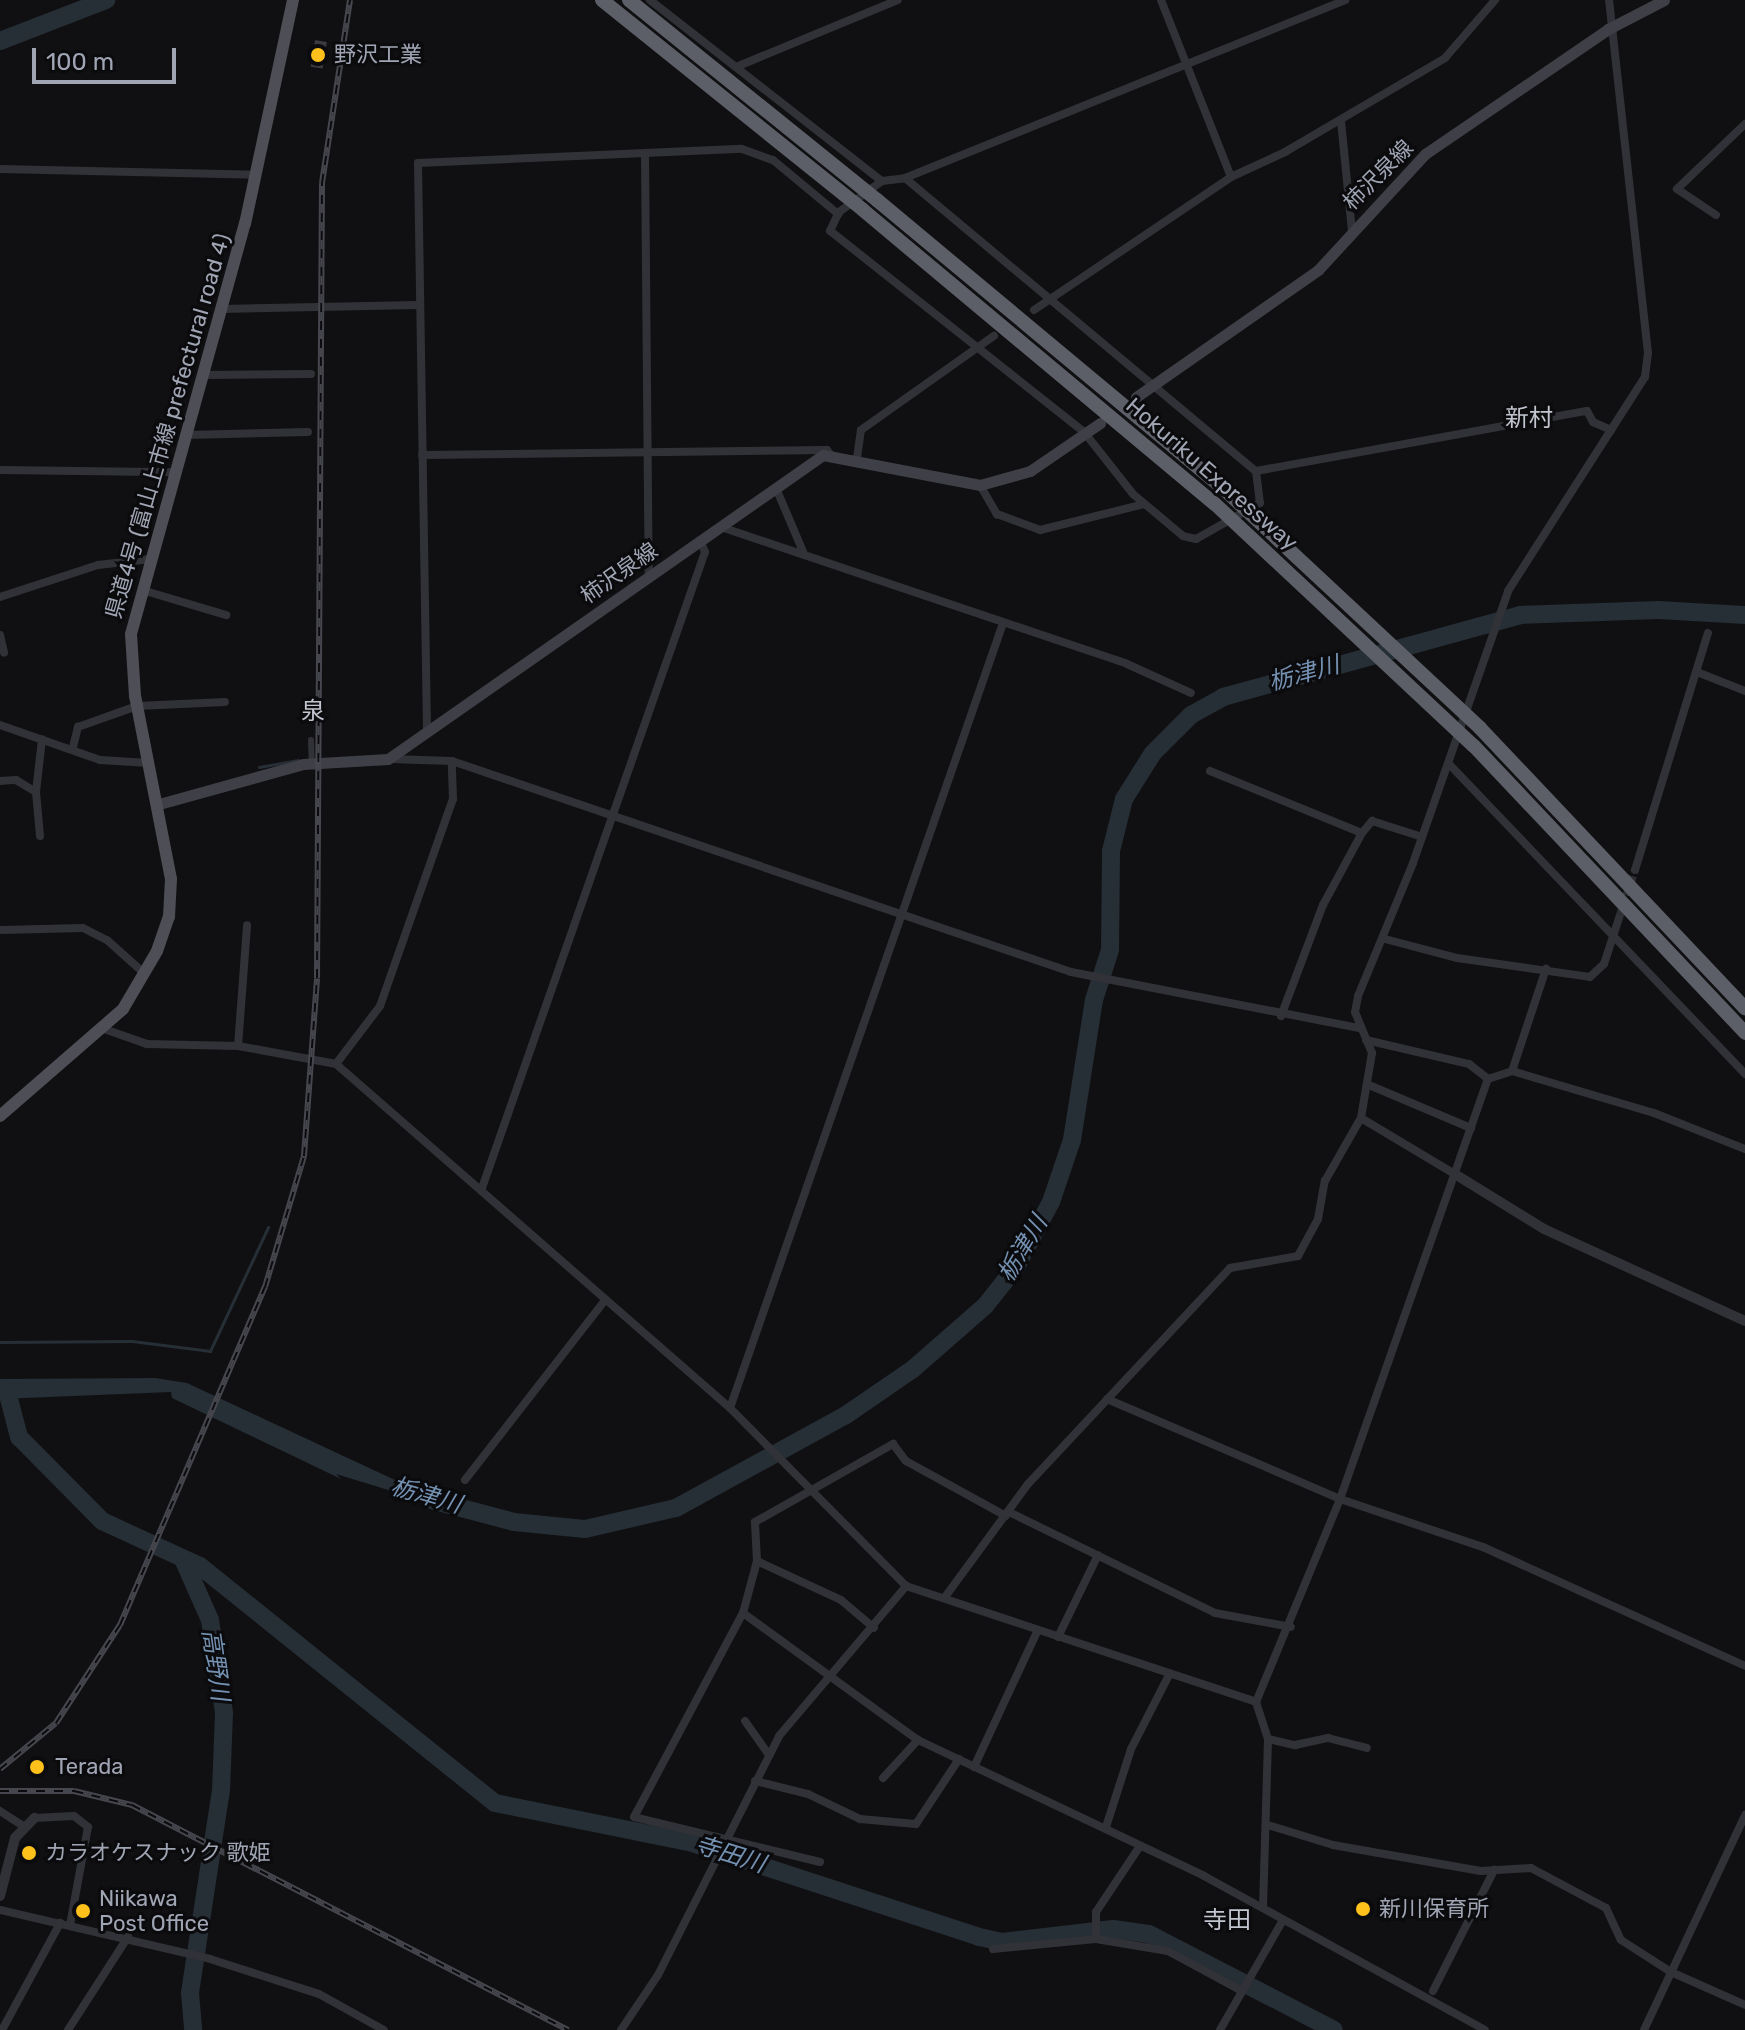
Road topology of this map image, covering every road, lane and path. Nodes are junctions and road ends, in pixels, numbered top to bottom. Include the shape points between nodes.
1 (293, 0) edge
2 (602, 0) edge
3 (629, 0) edge
4 (650, 0) edge
5 (898, 0) edge
6 (1161, 0) edge
7 (1345, 0) edge
8 (1495, 0) edge
9 (1609, 0) edge
10 (1664, 0) edge
11 (1608, 29) junction
12 (1186, 64) junction
13 (736, 67) junction
14 (1341, 121) junction
15 (1745, 124) edge
16 (645, 154) junction
17 (0, 169) edge
18 (257, 175) junction
19 (1231, 177) junction
20 (905, 178) junction
21 (882, 181) junction
22 (838, 214) junction
23 (1716, 215) dead end
24 (1352, 231) junction
25 (1049, 298) junction
26 (418, 305) junction
27 (222, 309) junction
28 (1034, 310) dead end
29 (994, 336) dead end
30 (981, 347) junction
31 (311, 374) dead end
32 (203, 375) junction
33 (1150, 388) junction
34 (1136, 397) dead end
35 (1100, 423) dead end
36 (1611, 430) junction
37 (308, 432) dead end
38 (1084, 432) junction
39 (186, 435) junction
40 (651, 450) junction
41 (422, 455) junction
42 (833, 458) junction
43 (857, 458) junction
44 (0, 470) edge
45 (1256, 471) junction
46 (176, 472) junction
47 (980, 485) junction
48 (776, 488) junction
49 (1144, 504) junction
50 (721, 527) junction
51 (700, 540) junction
52 (804, 554) junction
53 (151, 559) junction
54 (649, 576) junction
55 (142, 590) junction
56 (0, 597) edge
57 (226, 615) dead end
58 (1003, 623) junction
59 (1708, 633) dead end
60 (0, 635) edge
61 (4, 653) dead end
62 (1697, 672) junction
63 (1745, 691) edge
64 (1191, 693) dead end
65 (225, 702) dead end
66 (137, 706) junction
67 (0, 725) edge
68 (427, 730) junction
69 (42, 739) junction
70 (311, 740) dead end
71 (73, 747) junction
72 (388, 759) junction
73 (452, 761) junction
74 (149, 763) junction
75 (312, 763) junction
76 (1449, 764) junction
77 (1210, 771) dead end
78 (0, 781) edge
79 (36, 792) junction
80 (159, 804) junction
81 (616, 816) junction
82 (1362, 833) junction
83 (40, 836) dead end
84 (1422, 837) junction
85 (1635, 870) tunnel mouth
86 (903, 916) junction
87 (1619, 918) tunnel mouth
88 (247, 925) dead end
89 (0, 930) edge
90 (1614, 934) junction
91 (1385, 939) junction
92 (1546, 969) junction
93 (145, 974) junction
94 (1745, 1008) edge
95 (1281, 1016) junction
96 (1360, 1028) junction
97 (104, 1029) junction
98 (1745, 1033) edge
99 (1366, 1040) junction
100 (238, 1046) junction
101 (336, 1064) junction
102 (1512, 1071) junction
103 (1745, 1074) edge
104 (1488, 1079) junction
105 (1369, 1085) junction
106 (0, 1116) edge
107 (1361, 1118) junction
108 (1471, 1128) junction
109 (1745, 1149) edge
110 (1458, 1176) junction
111 (482, 1188) junction
112 (605, 1300) junction
113 (1745, 1321) edge
114 (1107, 1399) junction
115 (730, 1408) junction
116 (465, 1480) dead end
117 (819, 1492) junction
118 (1340, 1499) junction
119 (1008, 1514) junction
120 (1098, 1555) junction
121 (757, 1561) junction
122 (906, 1586) junction
123 (945, 1597) junction
124 (743, 1613) junction
125 (1291, 1627) junction
126 (874, 1628) junction
127 (1038, 1630) junction
128 (1058, 1637) junction
129 (1745, 1666) edge
130 (1170, 1673) junction
131 (828, 1679) junction
132 (1256, 1702) junction
133 (745, 1721) dead end
134 (1268, 1739) junction
135 (918, 1740) junction
136 (1367, 1748) dead end
137 (769, 1755) junction
138 (959, 1759) junction
139 (974, 1767) junction
140 (883, 1778) dead end
141 (755, 1781) junction
142 (0, 1811) edge
143 (1745, 1815) edge
144 (34, 1818) joint
145 (1268, 1825) junction
146 (23, 1826) junction
147 (1106, 1827) junction
148 (727, 1839) junction
149 (1140, 1846) junction
150 (820, 1862) dead end
151 (1494, 1870) junction
152 (0, 1896) edge
153 (1263, 1908) junction
154 (0, 1910) edge
155 (1283, 1920) junction
156 (65, 1924) junction
157 (128, 1937) junction
158 (1096, 1939) junction
159 (993, 1949) dead end
160 (1671, 1972) junction
161 (1242, 1991) junction
162 (1433, 1991) dead end
163 (1745, 2005) edge
164 (2, 2030) edge
165 (68, 2030) edge
166 (384, 2030) edge
167 (621, 2030) edge
168 (1220, 2030) edge
169 (1485, 2030) edge
170 (1644, 2030) edge

1 - 18 main road, 県道4号 (富山上市線 prefectural road 4)
2 - 98 highway, Hokuriku Expressway, bridge via 1215,504 1474,746
3 - 94 highway, Hokuriku Expressway, bridge via 1227,492 1480,728
4 - 13 street
5 - 13 street
6 - 12 street
7 - 12 street
8 - 14 street via 1445,58
9 - 11 street
10 - 11 main road, 柿沢泉線
11 - 24 main road, 柿沢泉線 via 1425,154
11 - 36 street via 1648,353 1645,377
12 - 19 street
12 - 20 street
13 - 21 street
14 - 19 street
14 - 24 street
15 - 23 street via 1677,189
16 - 22 street via 742,149 773,160
16 - 26 street via 418,163
16 - 40 street
17 - 18 street
18 - 27 main road, 県道4号 (富山上市線 prefectural road 4)
19 - 25 street
20 - 21 street
20 - 25 street
21 - 22 street
22 - 30 street via 830,231 839,243
24 - 33 main road, 柿沢泉線 via 1293,290
25 - 28 street
25 - 33 street
26 - 27 street
26 - 41 street
27 - 32 main road, 県道4号 (富山上市線 prefectural road 4)
29 - 30 street
30 - 38 street
30 - 43 street via 861,430
31 - 32 street
32 - 39 main road, 県道4号 (富山上市線 prefectural road 4)
33 - 34 main road, 柿沢泉線
33 - 45 street
35 - 38 main road, 柿沢泉線
36 - 45 street via 1593,422 1587,411
36 - 76 street via 1508,591
37 - 39 street
38 - 47 main road, 柿沢泉線 via 1030,471
38 - 49 street
39 - 46 main road, 県道4号 (富山上市線 prefectural road 4)
40 - 41 street
40 - 42 street via 827,450
40 - 54 street
41 - 68 street
42 - 43 main road, 柿沢泉線
42 - 48 main road, 柿沢泉線 via 823,455
43 - 47 main road, 柿沢泉線
44 - 46 street
45 - 49 street via 1260,503 1196,539 1183,536
46 - 53 main road, 県道4号 (富山上市線 prefectural road 4)
47 - 49 street via 997,514 1040,530
48 - 50 main road, 柿沢泉線
48 - 52 street
50 - 51 main road, 柿沢泉線
50 - 52 street
51 - 54 main road, 柿沢泉線
51 - 81 street via 705,552
52 - 58 street
53 - 55 main road, 県道4号 (富山上市線 prefectural road 4)
53 - 56 street via 98,565
54 - 68 main road, 柿沢泉線
55 - 57 street
55 - 66 main road, 県道4号 (富山上市線 prefectural road 4) via 131,634
58 - 64 street
58 - 86 street
59 - 62 street
60 - 61 street
62 - 63 street
62 - 85 street
65 - 66 street
66 - 71 street via 78,727
66 - 74 main road, 県道4号 (富山上市線 prefectural road 4)
67 - 69 street
68 - 72 main road, 柿沢泉線
69 - 71 street
69 - 79 street
70 - 75 street
71 - 74 street via 116,764
72 - 73 street
72 - 75 main road
73 - 81 street
73 - 101 street via 453,799 380,1006
74 - 80 main road, 県道4号 (富山上市線 prefectural road 4)
75 - 80 main road
76 - 84 street
76 - 90 street
77 - 82 street
78 - 79 street via 16,780
79 - 83 street
80 - 93 main road, 県道4号 (富山上市線 prefectural road 4) via 171,879 169,917
81 - 86 street
81 - 111 street
82 - 84 street via 1372,821
82 - 95 street via 1323,905
84 - 91 street
86 - 95 street via 1121,986
86 - 115 street
87 - 90 street
88 - 100 street
89 - 93 street via 83,928 107,940
90 - 92 street via 1598,975
90 - 103 street
91 - 92 street via 1457,958
91 - 96 street via 1358,996
92 - 102 street
93 - 97 main road, 県道4号 (富山上市線 prefectural road 4)
95 - 96 street
96 - 99 street
97 - 100 street via 147,1044
97 - 106 main road, 県道4号 (富山上市線 prefectural road 4)
99 - 104 street via 1469,1064
99 - 105 street via 1372,1053
100 - 101 street
101 - 111 street
102 - 104 street
102 - 109 street via 1654,1113
104 - 108 street
105 - 107 street
105 - 108 street
107 - 110 street
107 - 114 street via 1325,1181 1318,1219 1298,1256 1230,1268
108 - 110 street
110 - 113 street via 1544,1229
110 - 118 street via 1427,1237
111 - 112 street
112 - 115 street
112 - 116 street
114 - 118 street
114 - 119 street
115 - 117 street
117 - 119 street via 893,1444 906,1461
117 - 121 street via 755,1522
117 - 122 street
118 - 125 street
118 - 129 street via 1483,1547
119 - 120 street
119 - 123 street
120 - 125 street via 1215,1613
120 - 128 street
121 - 124 street
121 - 126 street via 841,1600
122 - 123 street
122 - 126 street
123 - 127 street
124 - 131 street
124 - 148 street via 634,1811 637,1822
125 - 132 street
126 - 131 street
127 - 128 street
127 - 139 street
128 - 130 street
130 - 132 street
130 - 147 street via 1131,1749
131 - 135 street
131 - 137 street
132 - 134 street
133 - 137 street
134 - 136 street via 1295,1745 1328,1738
134 - 145 street
135 - 138 street
135 - 140 street
137 - 141 street
138 - 139 street
138 - 141 street via 916,1824 860,1819 808,1794
139 - 147 street
141 - 148 street
142 - 146 street
143 - 160 street
144 - 146 street
144 - 156 street via 74,1816 88,1827
145 - 151 street via 1333,1845
145 - 153 street
146 - 152 street
147 - 149 street
148 - 150 street
148 - 167 street via 637,2013
149 - 153 street
149 - 158 street via 1096,1912
151 - 160 street via 1531,1868 1591,1897 1606,1908 1621,1940
151 - 162 street
153 - 155 street
154 - 156 street
155 - 161 street
155 - 169 street
156 - 157 street
156 - 164 street
157 - 165 street
157 - 166 street via 319,1994
158 - 159 street
158 - 161 street via 1168,1951
160 - 163 street
160 - 170 street
161 - 168 street

